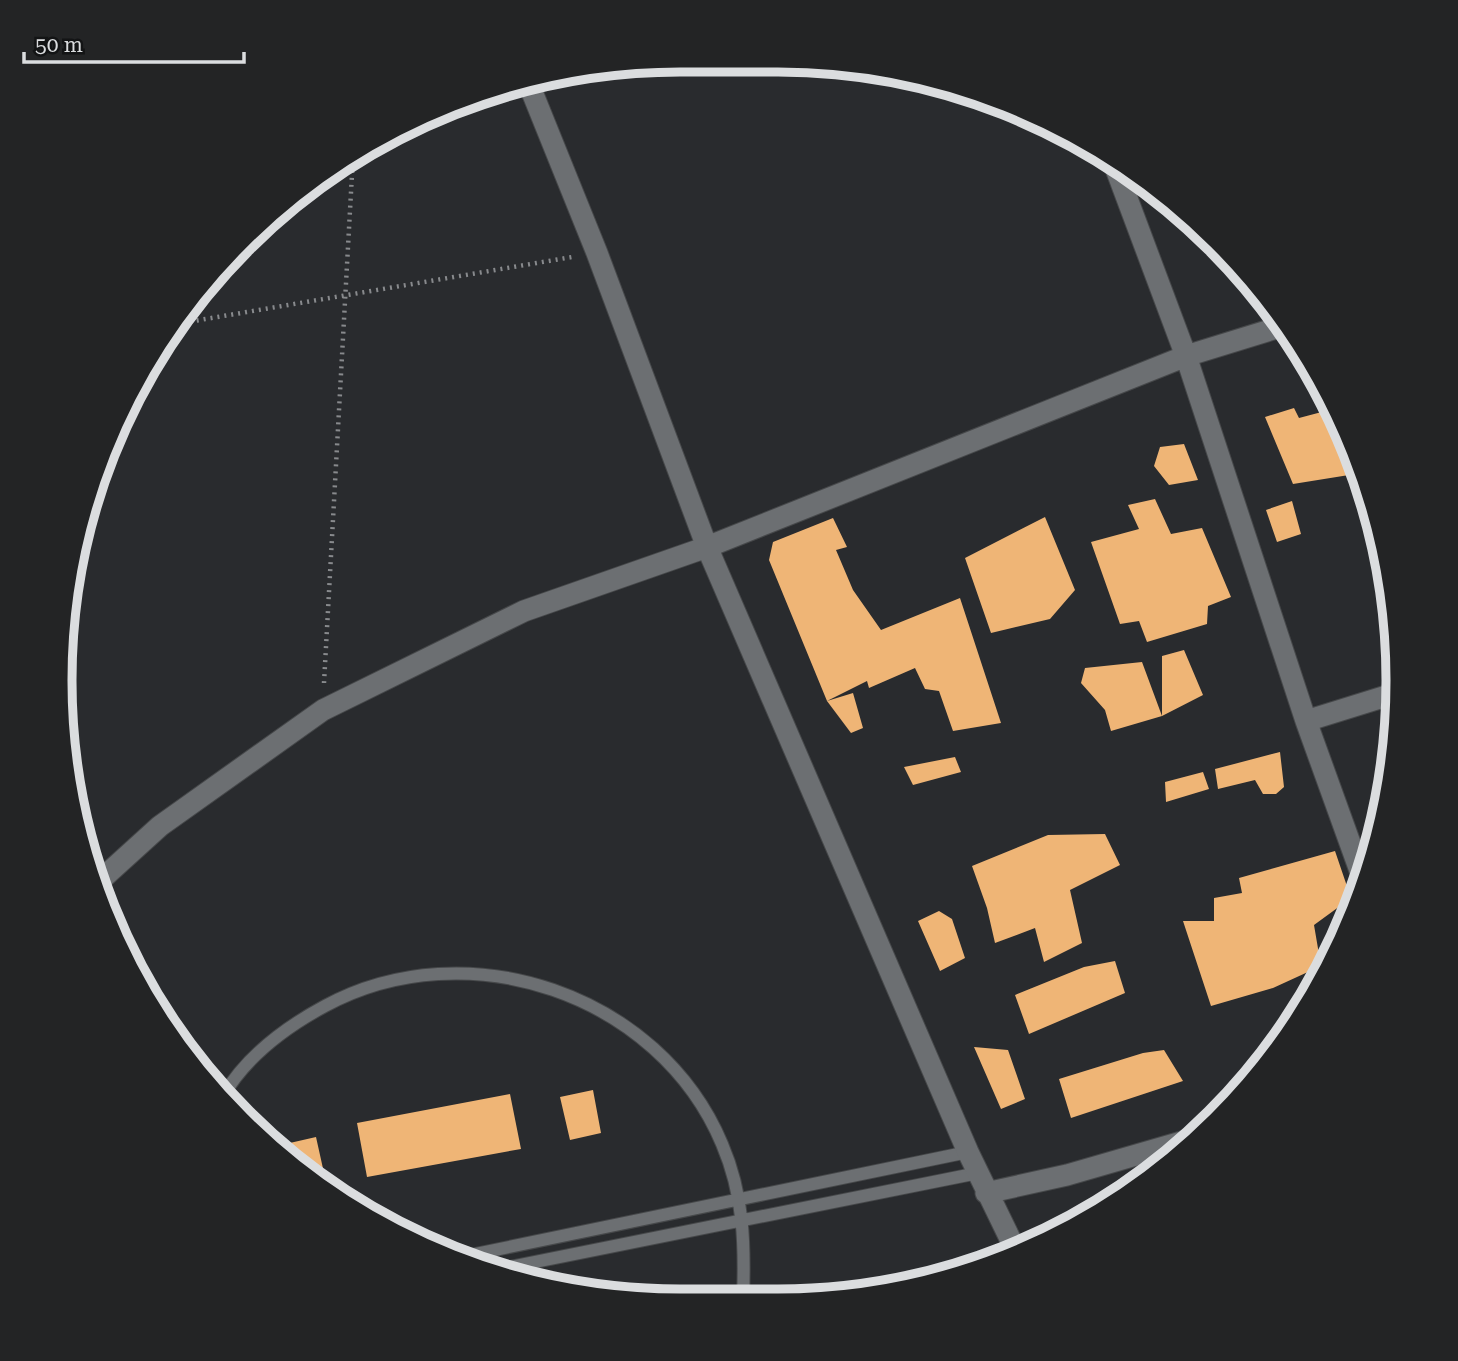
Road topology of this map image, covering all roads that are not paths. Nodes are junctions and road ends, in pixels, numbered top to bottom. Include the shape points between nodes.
1 (531, 90) edge
2 (1119, 176) edge
3 (1274, 329) edge
4 (1186, 356) junction
5 (707, 547) junction
6 (1386, 697) edge
7 (1307, 722) junction
8 (1358, 864) edge
9 (104, 877) edge
10 (229, 1088) edge
11 (1169, 1146) edge
12 (968, 1152) junction
13 (978, 1173) junction
14 (986, 1193) junction
15 (737, 1199) junction
16 (742, 1219) junction
17 (545, 1240) junction
18 (1012, 1242) edge
19 (477, 1254) edge
20 (549, 1258) junction
21 (513, 1266) edge
22 (743, 1289) edge

1 - 5 street
2 - 4 street
3 - 4 street
4 - 5 street
4 - 7 street
5 - 9 street via 524,611 323,710 160,826
5 - 12 street
6 - 7 street
7 - 8 street
10 - 15 lane via 276,1038 343,996 387,982 444,973 519,979 586,1002 615,1019 665,1061 705,1112 721,1142
11 - 14 street
12 - 13 street
12 - 15 lane
13 - 14 street
13 - 16 lane
14 - 18 street
15 - 16 lane
15 - 17 lane
16 - 20 lane
16 - 22 lane
17 - 19 lane
17 - 20 lane
20 - 21 lane

